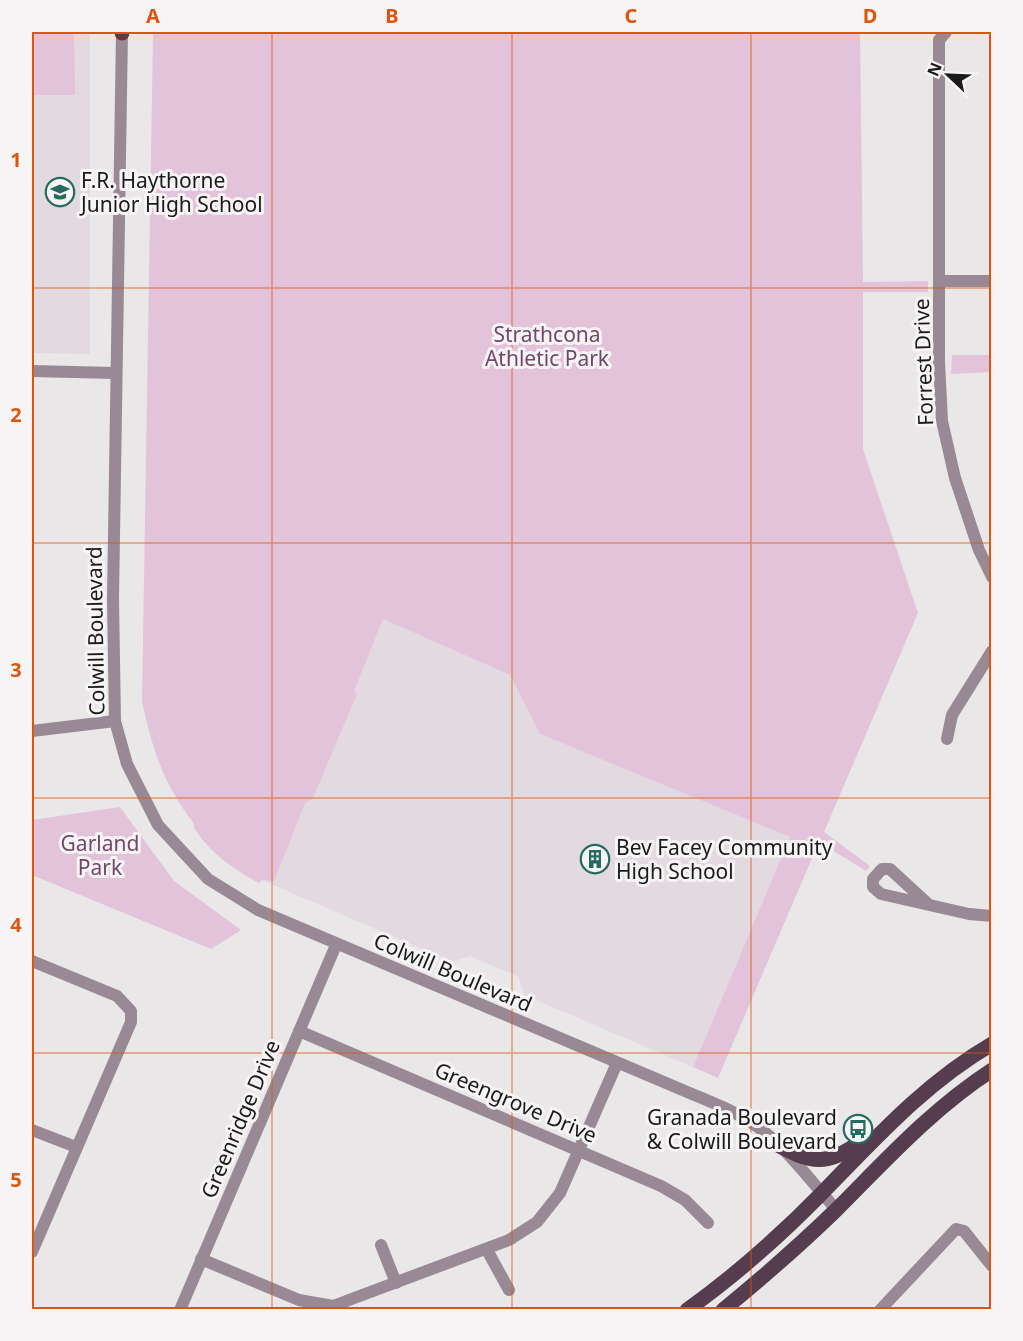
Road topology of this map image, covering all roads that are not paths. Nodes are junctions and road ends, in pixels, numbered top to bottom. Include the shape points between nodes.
1 (122, 32) edge
2 (939, 34) edge
3 (941, 281) junction
4 (992, 281) edge
5 (32, 371) edge
6 (115, 373) junction
7 (992, 577) edge
8 (992, 651) edge
9 (115, 721) junction
10 (32, 731) edge
11 (947, 739) dead end
12 (928, 904) dead end
13 (992, 916) edge
14 (336, 945) junction
15 (32, 961) edge
16 (299, 1031) junction
17 (992, 1044) edge
18 (617, 1063) junction
19 (992, 1070) edge
20 (897, 1115) junction
21 (32, 1130) edge
22 (774, 1143) junction
23 (76, 1148) junction
24 (579, 1150) junction
25 (822, 1194) junction
26 (836, 1209) junction
27 (708, 1223) dead end
28 (381, 1245) dead end
29 (487, 1250) junction
30 (32, 1252) edge
31 (201, 1259) junction
32 (992, 1266) edge
33 (396, 1283) junction
34 (509, 1290) dead end
35 (333, 1308) edge
36 (180, 1310) edge
37 (687, 1310) edge
38 (723, 1310) edge
39 (880, 1310) edge

1 - 6 street, Colwill Boulevard
2 - 3 street, Forrest Drive
3 - 4 street, Forrest Drive
3 - 7 street, Forrest Drive via 942,421 955,478
5 - 6 street
6 - 9 street, Colwill Boulevard
8 - 11 street via 952,715
9 - 10 street
9 - 14 street, Colwill Boulevard via 141,796 183,855 208,879 239,900
12 - 13 street
14 - 16 street, Greenridge Drive
14 - 18 street, Colwill Boulevard
15 - 23 street via 117,996 131,1011 131,1022
16 - 24 street, Greengrove Drive
16 - 31 street, Greenridge Drive
17 - 20 main road
18 - 22 street, Colwill Boulevard via 721,1107 757,1127
18 - 24 street
19 - 26 main road via 957,1093 917,1128
20 - 22 main road via 843,1154 821,1161 800,1158
20 - 25 main road
21 - 23 street
22 - 25 street, Colwill Boulevard
23 - 30 street
24 - 27 street, Greengrove Drive via 661,1186 685,1200
24 - 29 street via 560,1193 546,1213 523,1232
25 - 26 street, Colwill Boulevard
25 - 37 main road via 776,1238
26 - 38 main road
28 - 33 street
29 - 33 street
29 - 34 street
31 - 35 street via 299,1300
31 - 36 street, Greenridge Drive
32 - 39 street via 964,1231 956,1229
33 - 35 street

